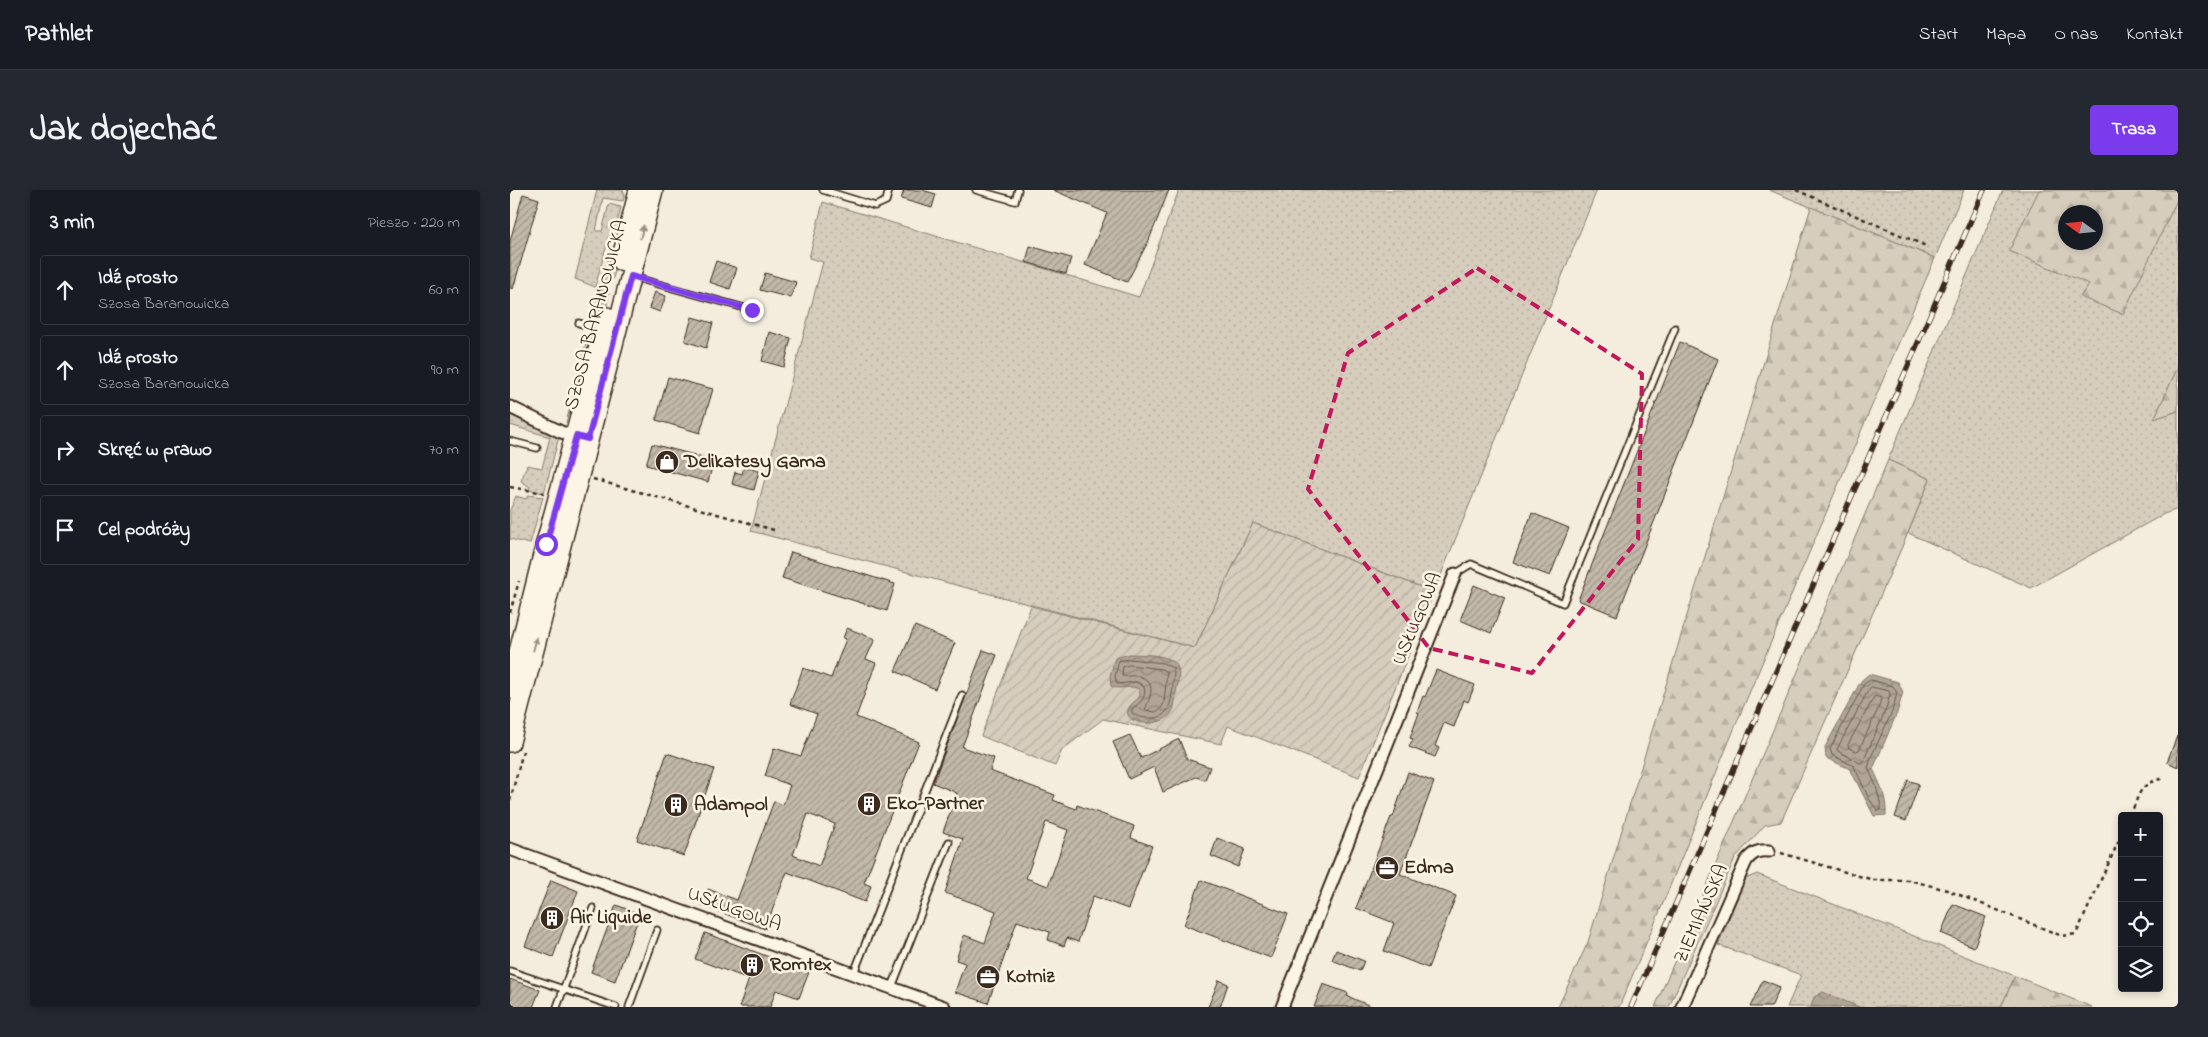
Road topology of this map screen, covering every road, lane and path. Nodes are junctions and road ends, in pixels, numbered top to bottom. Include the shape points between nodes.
1 (639, 190) edge
2 (653, 190) edge
3 (824, 190) edge
4 (889, 190) edge
5 (976, 190) edge
6 (1018, 190) edge
7 (1796, 190) edge
8 (1926, 246) dead end
9 (624, 274) junction
10 (752, 310) dead end
11 (578, 323) dead end
12 (1675, 328) dead end
13 (609, 332) junction
14 (510, 407) edge
15 (582, 438) junction
16 (510, 440) edge
17 (537, 448) dead end
18 (579, 476) junction
19 (510, 487) edge
20 (544, 493) dead end
21 (774, 530) dead end
22 (1455, 574) joint
23 (552, 579) junction
24 (522, 668) junction
25 (510, 688) edge
26 (962, 695) dead end
27 (510, 742) edge
28 (2164, 778) dead end
29 (2132, 812) edge
30 (949, 842) dead end
31 (2118, 843) edge
32 (510, 849) edge
33 (1770, 851) joint
34 (593, 908) dead end
35 (658, 930) dead end
36 (510, 971) edge
37 (854, 973) junction
38 (892, 987) junction
39 (563, 989) junction
40 (557, 1007) edge
41 (616, 1007) edge
42 (629, 1007) edge
43 (944, 1007) edge
44 (1282, 1007) edge
45 (1682, 1007) edge

1 - 9 main road, SZOSA BARANOWICKA
9 -> 2 main road, SZOSA BARANOWICKA
3 - 4 lane via 874,206 886,201
5 - 6 lane via 1015,201
7 - 8 path
9 - 10 lane
9 - 13 main road, SZOSA BARANOWICKA
11 - 13 lane
12 - 22 lane, USŁUGOWA via 1562,603 1471,564
13 - 15 main road, SZOSA BARANOWICKA
14 - 15 street via 561,432
15 - 18 main road, SZOSA BARANOWICKA
15 - 23 main road via 551,562
15 - 24 main road, SZOSA BARANOWICKA
16 - 17 lane
18 - 21 path
18 - 23 main road, SZOSA BARANOWICKA
19 - 20 path
22 - 44 street, USŁUGOWA
24 -> 23 main road, SZOSA BARANOWICKA
24 - 25 main road, SZOSA BARANOWICKA
24 - 27 main road, SZOSA BARANOWICKA
26 - 37 lane
28 - 29 path via 2144,786
30 - 38 lane
31 - 33 path via 2076,934 2062,936 1947,890 1909,880 1874,880
32 - 37 street, USŁUGOWA
33 - 45 street, ZIEMIAŃSKA via 1759,850 1746,861
34 - 39 lane
35 - 42 lane
36 - 39 lane
37 - 38 street, USŁUGOWA
38 - 43 street, USŁUGOWA
39 - 40 lane
39 - 41 lane

